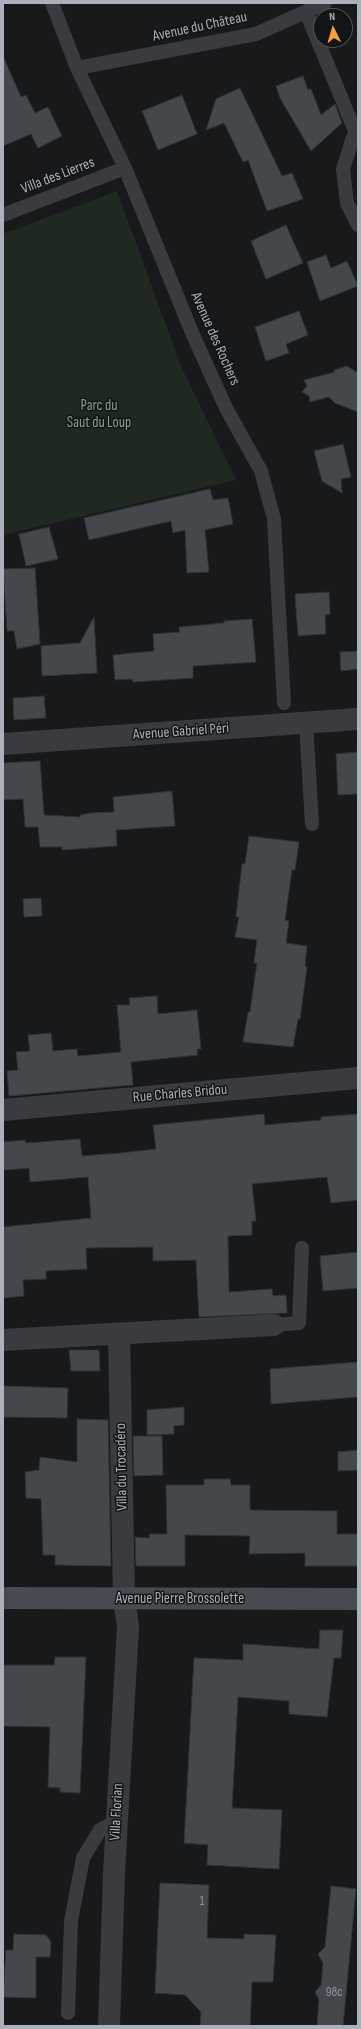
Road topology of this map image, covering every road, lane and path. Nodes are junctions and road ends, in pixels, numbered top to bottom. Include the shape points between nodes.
1 (52, 3) edge
2 (326, 3) edge
3 (306, 12) junction
4 (77, 68) junction
5 (356, 133) edge
6 (125, 168) junction
7 (3, 215) edge
8 (358, 225) edge
9 (284, 703) dead end
10 (358, 719) edge
11 (306, 723) junction
12 (3, 744) edge
13 (312, 824) dead end
14 (358, 1078) edge
15 (3, 1110) edge
16 (302, 1248) dead end
17 (274, 1325) joint
18 (119, 1334) junction
19 (3, 1340) edge
20 (3, 1598) edge
21 (124, 1599) junction
22 (358, 1599) edge
23 (117, 1821) junction
24 (68, 2013) dead end
25 (109, 2026) edge

1 - 4 lane, Avenue des Rochers
2 - 3 lane, Avenue du Château
3 - 4 lane, Avenue du Château via 256,34
3 - 5 lane
4 - 6 lane, Avenue des Rochers
5 - 8 lane via 343,169 347,202
6 - 7 lane, Villa des Lierres
6 - 9 lane, Avenue des Rochers via 193,335 226,408 261,471 274,519
10 - 11 street, Avenue Gabriel Péri
11 - 12 street, Avenue Gabriel Péri
11 - 13 lane
14 - 15 street, Rue Charles Bridou
16 - 17 lane via 299,1324
17 - 18 street
18 - 19 street
18 - 21 street, Villa du Trocadéro
20 - 21 main road, Avenue Pierre Brossolette
21 - 22 main road, Avenue Pierre Brossolette
21 - 23 street, Villa Florian via 128,1627
23 - 24 lane via 100,1830 83,1858 71,1921
23 - 25 street, Villa Florian

